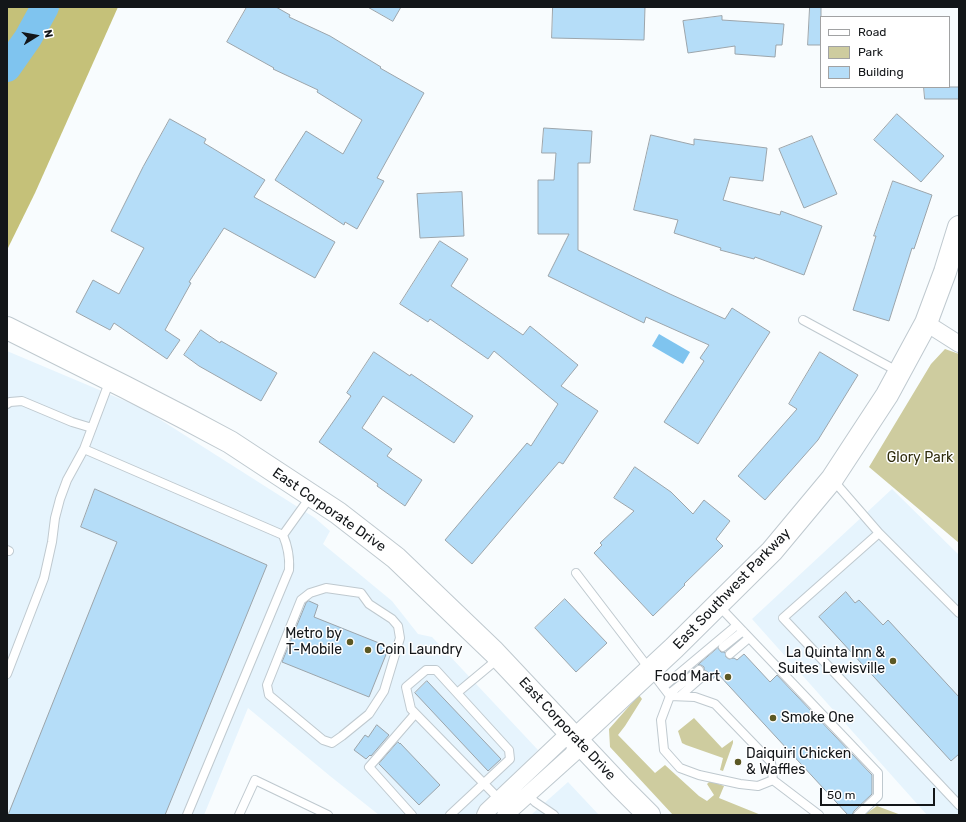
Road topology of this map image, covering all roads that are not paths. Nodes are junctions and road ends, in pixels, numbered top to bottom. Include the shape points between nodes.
1 (959, 227) edge
2 (803, 320) dead end
3 (926, 323) junction
4 (7, 328) edge
5 (959, 344) edge
6 (900, 372) junction
7 (110, 379) junction
8 (7, 404) edge
9 (92, 428) junction
10 (84, 449) junction
11 (832, 479) junction
12 (311, 495) junction
13 (879, 533) junction
14 (284, 535) junction
15 (576, 573) dead end
16 (361, 593) joint
17 (718, 605) junction
18 (959, 613) edge
19 (736, 625) junction
20 (746, 634) junction
21 (724, 647) dead end
22 (730, 654) dead end
23 (499, 658) junction
24 (651, 670) junction
25 (7, 674) edge
26 (664, 687) junction
27 (457, 693) junction
28 (669, 695) junction
29 (680, 696) junction
30 (415, 714) junction
31 (576, 739) junction
32 (773, 780) junction
33 (484, 784) junction
34 (528, 795) junction
35 (499, 799) junction
36 (959, 805) edge
37 (549, 814) edge
38 (187, 815) edge
39 (239, 815) edge
40 (328, 815) edge
41 (412, 815) edge
42 (450, 815) edge
43 (485, 815) edge
44 (505, 815) edge
45 (649, 815) edge
46 (818, 815) edge
47 (858, 815) edge

1 - 3 main road, East Southwest Parkway via 946,272
2 - 6 lane
3 - 5 street
3 - 6 main road, East Southwest Parkway
4 - 7 main road, East Corporate Drive
6 - 11 main road, East Southwest Parkway
7 - 9 lane
7 - 12 main road, East Corporate Drive via 230,442
8 - 9 lane via 22,401
9 - 10 lane
10 - 14 lane
10 - 25 lane via 60,499 44,578
11 - 13 lane
11 - 17 main road, East Southwest Parkway via 772,552
12 - 14 lane
12 - 23 main road, East Corporate Drive via 396,558
13 - 18 lane
13 - 36 lane via 783,618
14 - 38 lane via 290,558 289,570
15 - 24 lane
16 - 16 lane via 326,588 310,592 301,600 267,686 269,695 323,740 332,742 369,714 384,691 400,638 398,626 392,619 369,604
17 - 19 lane
17 - 24 main road, East Southwest Parkway
19 - 20 lane
19 - 26 lane
20 - 21 lane
20 - 22 lane
20 - 47 lane via 878,774 878,796
23 - 27 lane
23 - 31 main road, East Corporate Drive
24 - 26 lane
24 - 31 main road, East Southwest Parkway
26 - 28 lane
27 - 30 lane via 436,670 426,670 406,687 411,709
27 - 33 lane via 509,750 510,759
28 - 29 lane
28 - 29 lane via 701,673
28 - 32 lane via 661,720 664,750 680,768 740,784 758,786
29 - 32 lane via 694,697 715,704 771,762
30 - 33 lane
30 - 41 lane via 369,767
31 - 34 street via 574,753
31 - 35 street via 563,739
31 - 45 main road, East Corporate Drive
32 - 46 lane
33 - 35 lane
33 - 42 lane
34 - 37 lane
34 - 44 street
35 - 43 street
39 - 40 lane via 255,780

